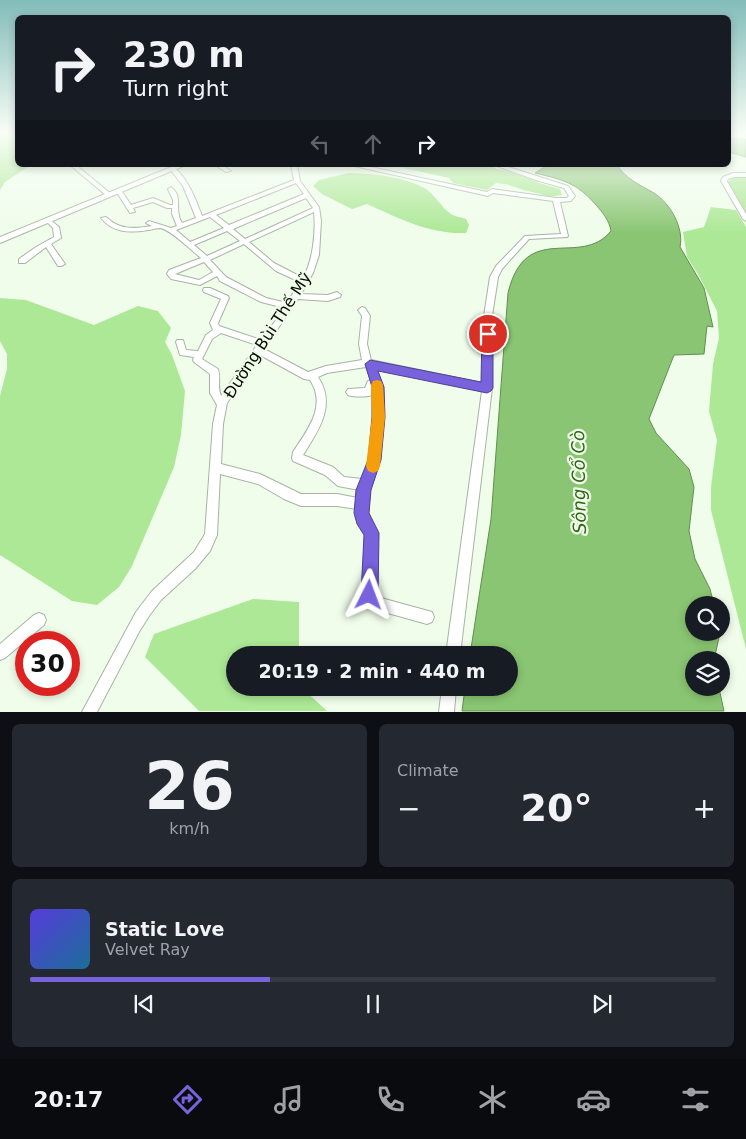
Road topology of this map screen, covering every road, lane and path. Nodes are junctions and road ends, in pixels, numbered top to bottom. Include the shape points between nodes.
1 (76, 167) edge
2 (170, 167) edge
3 (222, 167) edge
4 (294, 167) edge
5 (363, 167) edge
6 (504, 167) edge
7 (228, 171) dead end
8 (746, 175) edge
9 (296, 181) junction
10 (171, 189) dead end
11 (119, 191) junction
12 (106, 193) junction
13 (307, 195) junction
14 (556, 200) junction
15 (176, 206) junction
16 (316, 209) junction
17 (211, 214) junction
18 (104, 218) dead end
19 (200, 219) junction
20 (746, 219) edge
21 (48, 220) junction
22 (149, 224) dead end
23 (180, 226) junction
24 (227, 228) junction
25 (168, 229) junction
26 (0, 233) edge
27 (0, 240) edge
28 (245, 242) junction
29 (46, 244) junction
30 (188, 245) junction
31 (205, 259) junction
32 (22, 261) dead end
33 (61, 264) dead end
34 (217, 273) junction
35 (304, 281) junction
36 (207, 290) dead end
37 (337, 295) dead end
38 (295, 296) junction
39 (289, 306) junction
40 (362, 310) dead end
41 (218, 331) junction
42 (180, 342) dead end
43 (261, 347) junction
44 (199, 354) junction
45 (369, 364) junction
46 (312, 376) junction
47 (376, 381) junction
48 (487, 388) junction
49 (351, 392) dead end
50 (222, 404) junction
51 (216, 470) junction
52 (365, 485) junction
53 (362, 504) junction
54 (428, 617) dead end
55 (40, 620) dead end
56 (454, 646) edge
57 (0, 653) edge
58 (448, 696) edge
59 (88, 712) edge
60 (446, 712) edge

1 - 12 street
2 - 11 main road
2 - 12 main road
2 - 19 street via 187,185
3 - 7 street
4 - 9 street
5 - 14 street via 488,194 492,191
6 - 14 street via 566,187 572,196 569,200
8 - 20 street via 730,176 724,181
9 - 13 street
9 - 17 street
10 - 15 street
11 - 12 main road
11 - 15 street via 130,209 153,200 169,207
12 - 21 main road
12 - 26 main road
13 - 16 street
13 - 24 street
14 - 48 street via 565,236 526,237 494,277 488,316
15 - 23 street via 174,212
16 - 28 street
16 - 35 street, Đường Bùi Thế Mỹ via 315,255
17 - 19 street
17 - 24 street
18 - 25 street via 117,229
19 - 23 street
21 - 27 main road
21 - 29 street via 56,227 58,238
22 - 25 street
23 - 25 street
24 - 28 street
24 - 30 street
25 - 30 street
28 - 31 street
28 - 35 street via 284,274
29 - 32 street via 26,255
29 - 33 street
30 - 31 street
31 - 34 street
31 - 34 street via 171,274 200,283
34 - 39 street via 264,300
35 - 38 street, Đường Bùi Thế Mỹ
36 - 41 street via 225,298 214,325
37 - 38 street via 328,298
38 - 39 street, Đường Bùi Thế Mỹ
39 - 43 street, Đường Bùi Thế Mỹ
40 - 45 street via 366,316 363,344
41 - 43 street
41 - 44 street via 209,337
42 - 44 street via 184,353
43 - 46 street
43 - 50 street, Đường Bùi Thế Mỹ
44 - 50 street via 198,362 215,374 213,390
45 - 46 street via 326,370
45 - 47 street
45 - 48 street
46 - 52 street via 321,392 322,411 297,458 329,472 342,482
47 - 49 street via 369,392
47 - 52 street via 377,446
48 - 56 street
50 - 51 street, Đường Bùi Thế Mỹ
51 - 53 street via 256,478 301,500
51 - 59 street, Đường Bùi Thế Mỹ via 211,535 206,549 151,603 134,626
52 - 53 street
53 - 54 street via 362,518 371,533 370,598 386,606
55 - 57 street
58 - 60 street

